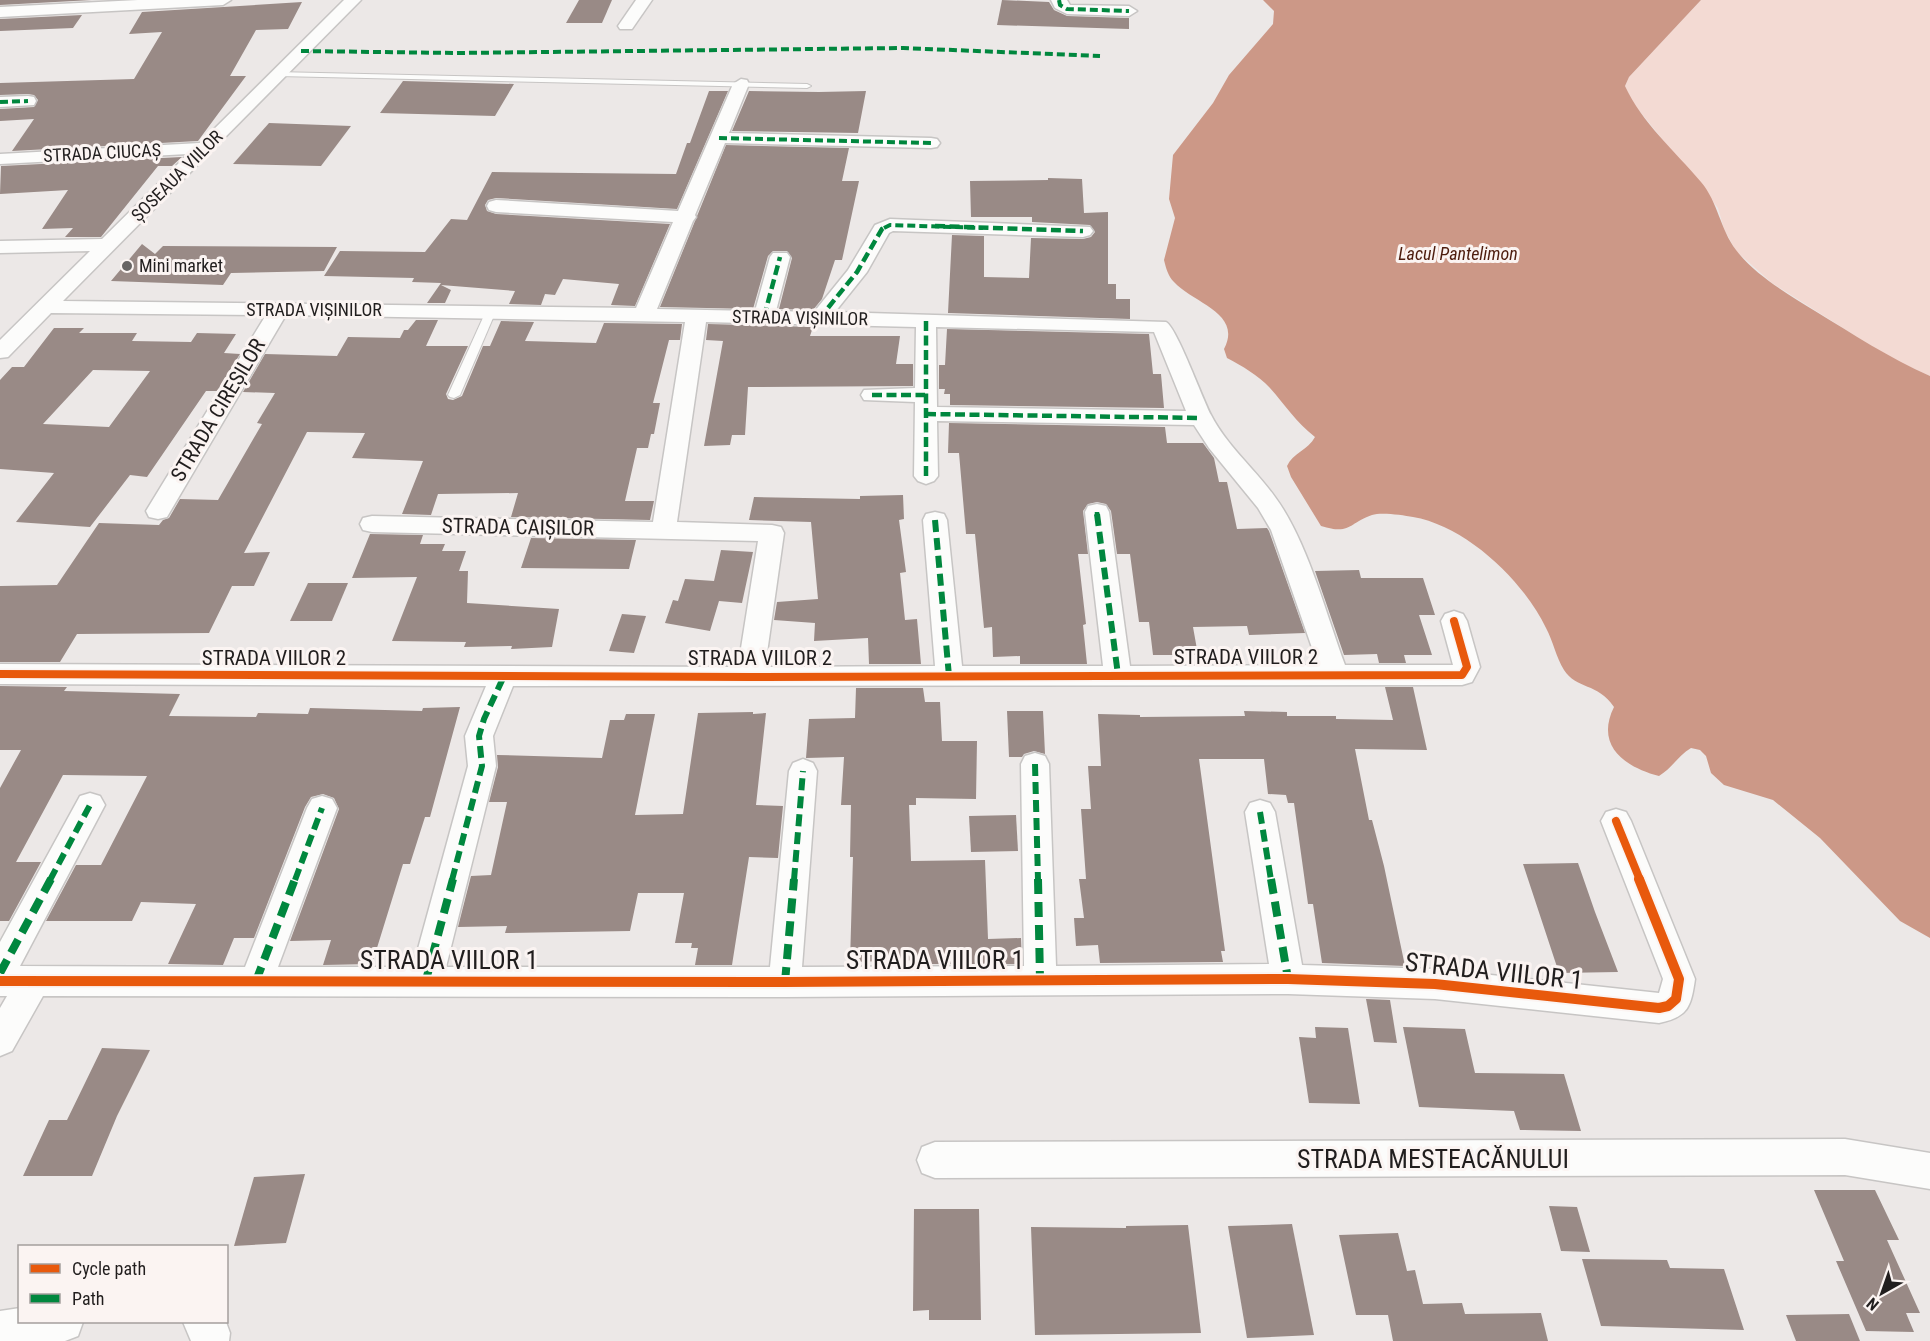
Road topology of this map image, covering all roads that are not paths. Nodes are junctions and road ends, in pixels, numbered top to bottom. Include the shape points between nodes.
1 (223, 0) edge
2 (353, 0) edge
3 (644, 0) edge
4 (1059, 0) edge
5 (1129, 11) dead end
6 (0, 12) edge
7 (626, 26) dead end
8 (278, 74) junction
9 (741, 84) junction
10 (807, 86) dead end
11 (28, 101) dead end
12 (0, 102) edge
13 (719, 138) junction
14 (932, 143) dead end
15 (205, 148) junction
16 (0, 159) edge
17 (496, 206) dead end
18 (687, 217) junction
19 (1083, 231) dead end
20 (108, 245) junction
21 (0, 247) edge
22 (780, 258) dead end
23 (46, 307) junction
24 (279, 310) junction
25 (491, 311) junction
26 (644, 314) junction
27 (696, 316) junction
28 (764, 317) junction
29 (819, 319) junction
30 (926, 321) junction
31 (0, 352) edge
32 (454, 395) dead end
33 (872, 395) dead end
34 (926, 404) junction
35 (1201, 418) junction
36 (926, 476) dead end
37 (158, 511) dead end
38 (1097, 512) dead end
39 (935, 520) dead end
40 (372, 524) dead end
41 (664, 529) junction
42 (1454, 621) dead end
43 (0, 674) edge
44 (1335, 674) junction
45 (1118, 675) junction
46 (504, 676) junction
47 (949, 676) junction
48 (750, 677) junction
49 (1035, 764) dead end
50 (803, 771) dead end
51 (90, 805) dead end
52 (322, 808) dead end
53 (1260, 812) dead end
54 (1616, 821) dead end
55 (0, 973) edge
56 (1288, 979) junction
57 (426, 980) junction
58 (1040, 980) junction
59 (0, 981) edge
60 (256, 981) junction
61 (33, 982) junction
62 (785, 982) junction
63 (0, 1040) edge
64 (935, 1160) dead end
65 (1930, 1171) edge
66 (56, 1323) edge
67 (203, 1323) edge
68 (0, 1330) edge
69 (210, 1341) edge

1 - 6 street
2 - 8 street, ȘOSEAUA VIILOR
3 - 7 street
4 - 5 street via 1067,9
8 - 9 lane
8 - 15 street, ȘOSEAUA VIILOR
9 - 10 lane
9 - 13 street
11 - 12 street
13 - 14 street
13 - 18 street
15 - 16 street, STRADA CIUCAȘ
15 - 20 street, ȘOSEAUA VIILOR
17 - 18 street
18 - 26 street
19 - 29 street via 890,225 882,229 857,272
20 - 21 street
20 - 23 street, ȘOSEAUA VIILOR
22 - 28 street
23 - 24 street, STRADA VIȘINILOR
23 - 31 street, ȘOSEAUA VIILOR
24 - 25 street, STRADA VIȘINILOR
24 - 37 street, STRADA CIREȘILOR
25 - 26 street, STRADA VIȘINILOR
25 - 32 lane
26 - 27 street, STRADA VIȘINILOR
27 - 28 street, STRADA VIȘINILOR
27 - 41 street
28 - 29 street, STRADA VIȘINILOR
29 - 30 street, STRADA VIȘINILOR
30 - 34 street
30 - 35 street, STRADA VIȘINILOR via 1159,326 1164,329
33 - 34 street
34 - 35 street
34 - 36 street
35 - 44 street, STRADA VIȘINILOR via 1283,530
38 - 45 street
39 - 47 street
40 - 41 street, STRADA CAIȘILOR
41 - 48 street, STRADA CAIȘILOR via 772,532
42 - 44 street, STRADA VIILOR 2 via 1467,667 1462,675
43 - 46 street, STRADA VIILOR 2
44 - 45 street, STRADA VIILOR 2
45 - 47 street, STRADA VIILOR 2
46 - 48 street, STRADA VIILOR 2
46 - 57 street via 479,736 482,766
47 - 48 street, STRADA VIILOR 2
49 - 58 street
50 - 62 street
51 - 55 street
52 - 60 street
53 - 56 street
54 - 56 street, STRADA VIILOR 1 via 1675,966 1678,991 1668,1006 1630,1006 1435,984
56 - 58 street, STRADA VIILOR 1
57 - 60 street, STRADA VIILOR 1
57 - 62 street, STRADA VIILOR 1
58 - 62 street, STRADA VIILOR 1
59 - 61 street, STRADA VIILOR 1
60 - 61 street, STRADA VIILOR 1
61 - 63 street
64 - 65 street, STRADA MESTEACĂNULUI via 1845,1157
66 - 68 street
67 - 69 street

